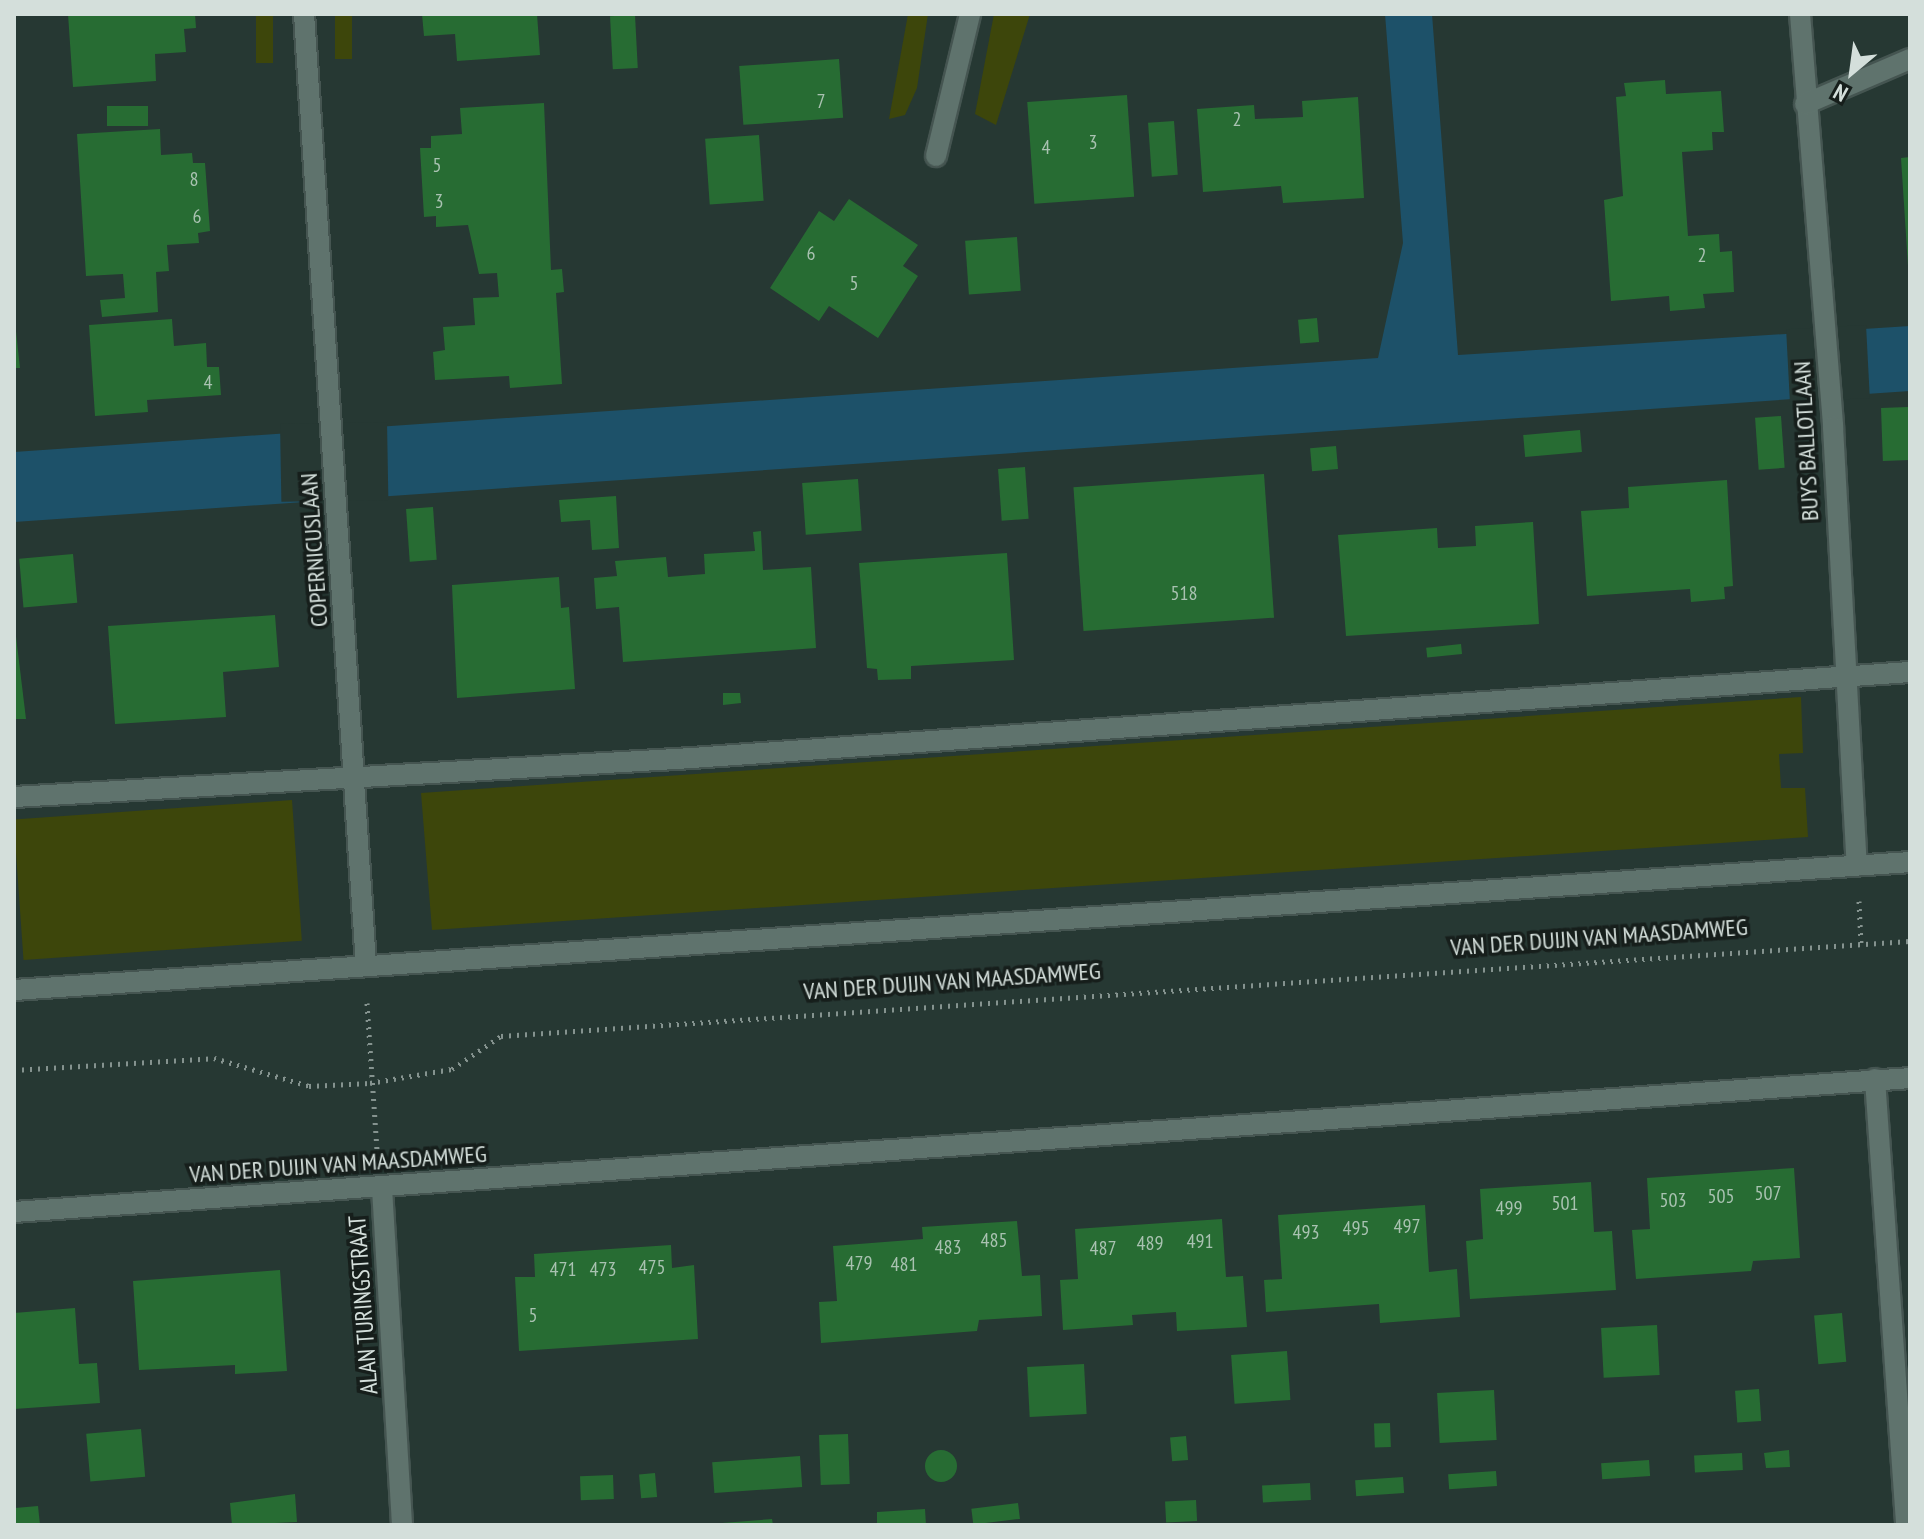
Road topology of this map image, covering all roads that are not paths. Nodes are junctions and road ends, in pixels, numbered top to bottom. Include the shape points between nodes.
1 (304, 14) edge
2 (970, 14) edge
3 (1800, 14) edge
4 (1910, 59) edge
5 (1805, 104) junction
6 (936, 156) dead end
7 (1910, 672) edge
8 (1843, 676) junction
9 (354, 776) junction
10 (14, 797) edge
11 (1910, 862) edge
12 (1857, 865) junction
13 (366, 966) junction
14 (14, 990) edge
15 (1910, 1078) edge
16 (1875, 1079) junction
17 (382, 1188) junction
18 (14, 1212) edge
19 (402, 1525) edge
20 (1906, 1525) edge

1 - 9 street, COPERNICUSLAAN
2 - 6 street
3 - 5 street, BUYS BALLOTLAAN
4 - 5 street
5 - 8 street, BUYS BALLOTLAAN via 1833,427
7 - 8 street
8 - 9 street
8 - 12 street, BUYS BALLOTLAAN
9 - 10 street
9 - 13 street, COPERNICUSLAAN
11 - 12 street
12 - 13 street
13 - 14 street
15 - 16 street, VAN DER DUIJN VAN MAASDAMWEG
16 - 17 street, VAN DER DUIJN VAN MAASDAMWEG
16 - 20 street
17 - 18 street, VAN DER DUIJN VAN MAASDAMWEG
17 - 19 street, ALAN TURINGSTRAAT

